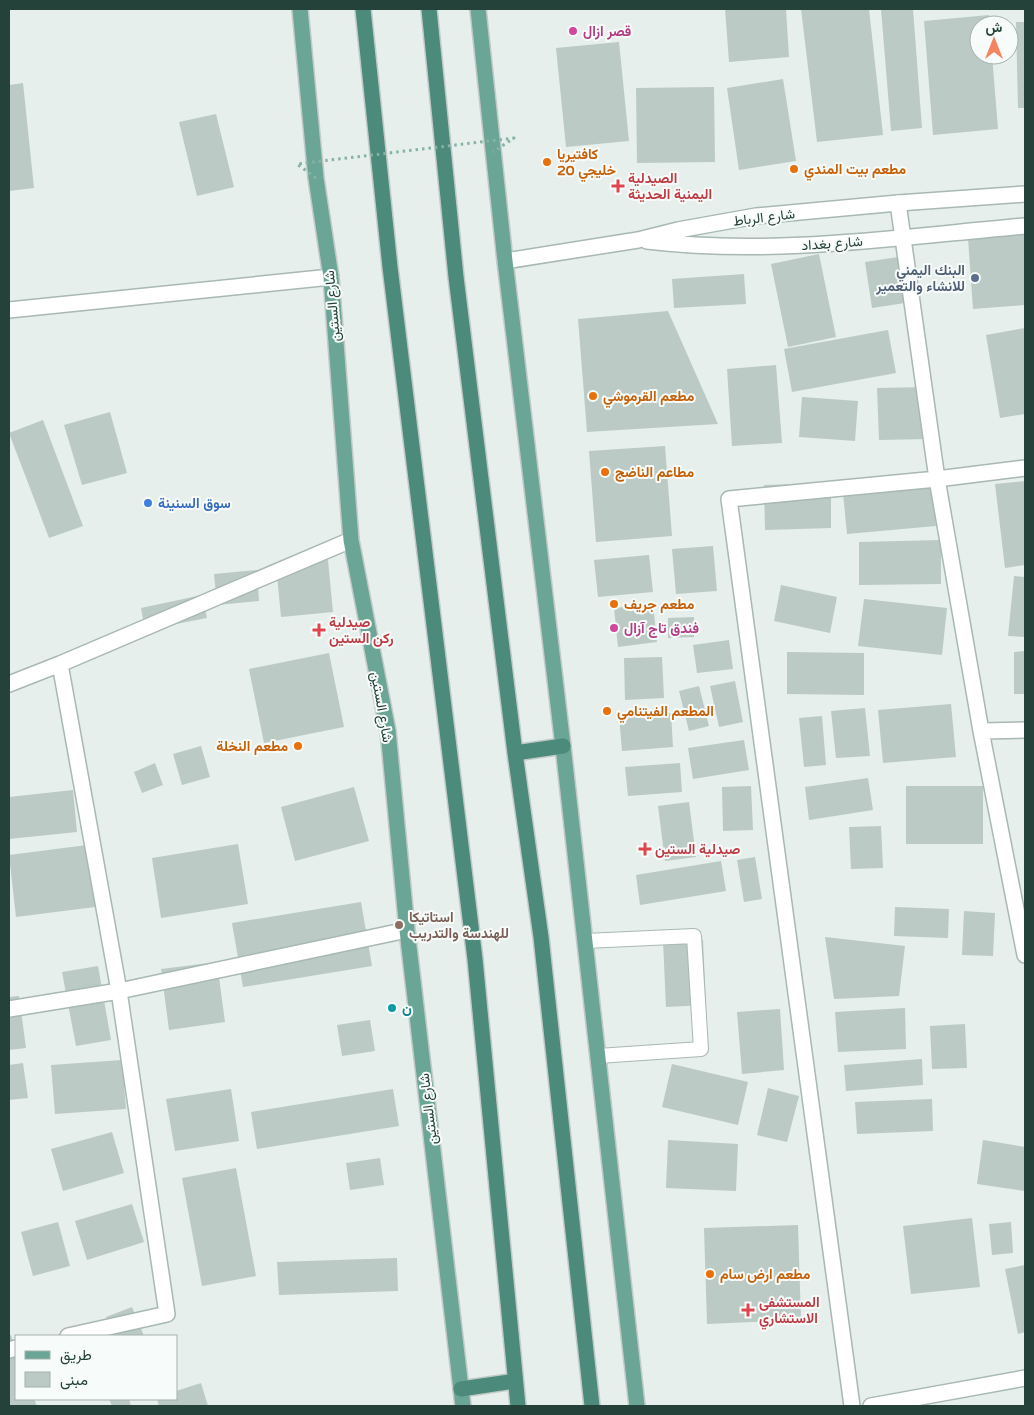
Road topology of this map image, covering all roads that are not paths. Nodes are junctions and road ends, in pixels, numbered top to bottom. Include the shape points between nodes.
1 (300, 9) edge
2 (363, 9) edge
3 (429, 9) edge
4 (478, 9) edge
5 (1025, 194) edge
6 (898, 203) junction
7 (1025, 226) edge
8 (902, 237) junction
9 (638, 240) junction
10 (505, 261) junction
11 (331, 277) junction
12 (9, 310) edge
13 (1025, 468) edge
14 (937, 479) junction
15 (351, 540) junction
16 (60, 664) junction
17 (9, 684) edge
18 (1025, 730) edge
19 (981, 731) junction
20 (563, 746) junction
21 (515, 753) junction
22 (407, 930) junction
23 (585, 941) junction
24 (1025, 955) edge
25 (120, 991) junction
26 (9, 1009) edge
27 (598, 1056) junction
28 (72, 1335) edge
29 (1025, 1378) edge
30 (515, 1381) junction
31 (461, 1389) junction
32 (462, 1406) edge
33 (518, 1406) edge
34 (592, 1406) edge
35 (637, 1406) edge
36 (852, 1406) edge
37 (871, 1406) edge

1 - 11 main road, شارع الستين via 316,178
2 - 30 highway via 390,267 475,959
3 - 21 highway via 456,277
4 - 10 main road
5 - 6 street, شارع الرباط
6 - 8 street
6 - 9 street, شارع الرباط via 756,216
7 - 8 street, شارع بغداد
8 - 9 street, شارع بغداد via 758,247
8 - 14 street
9 - 10 street, شارع الرباط
10 - 20 main road
11 - 12 street
11 - 15 main road, شارع الستين
13 - 14 street
14 - 19 street
14 - 36 street via 729,500
15 - 16 street
15 - 22 main road, شارع الستين via 388,731
16 - 17 street
16 - 25 street
18 - 19 street
19 - 24 street
20 - 21 highway
20 - 23 main road
21 - 34 highway via 542,937
22 - 25 street
22 - 31 main road, شارع الستين
23 - 27 main road
23 - 27 lane via 694,936 701,1049
25 - 26 street
25 - 28 street via 167,1314
27 - 35 main road
29 - 37 street
30 - 31 highway
30 - 33 highway
31 - 32 main road, شارع الستين

